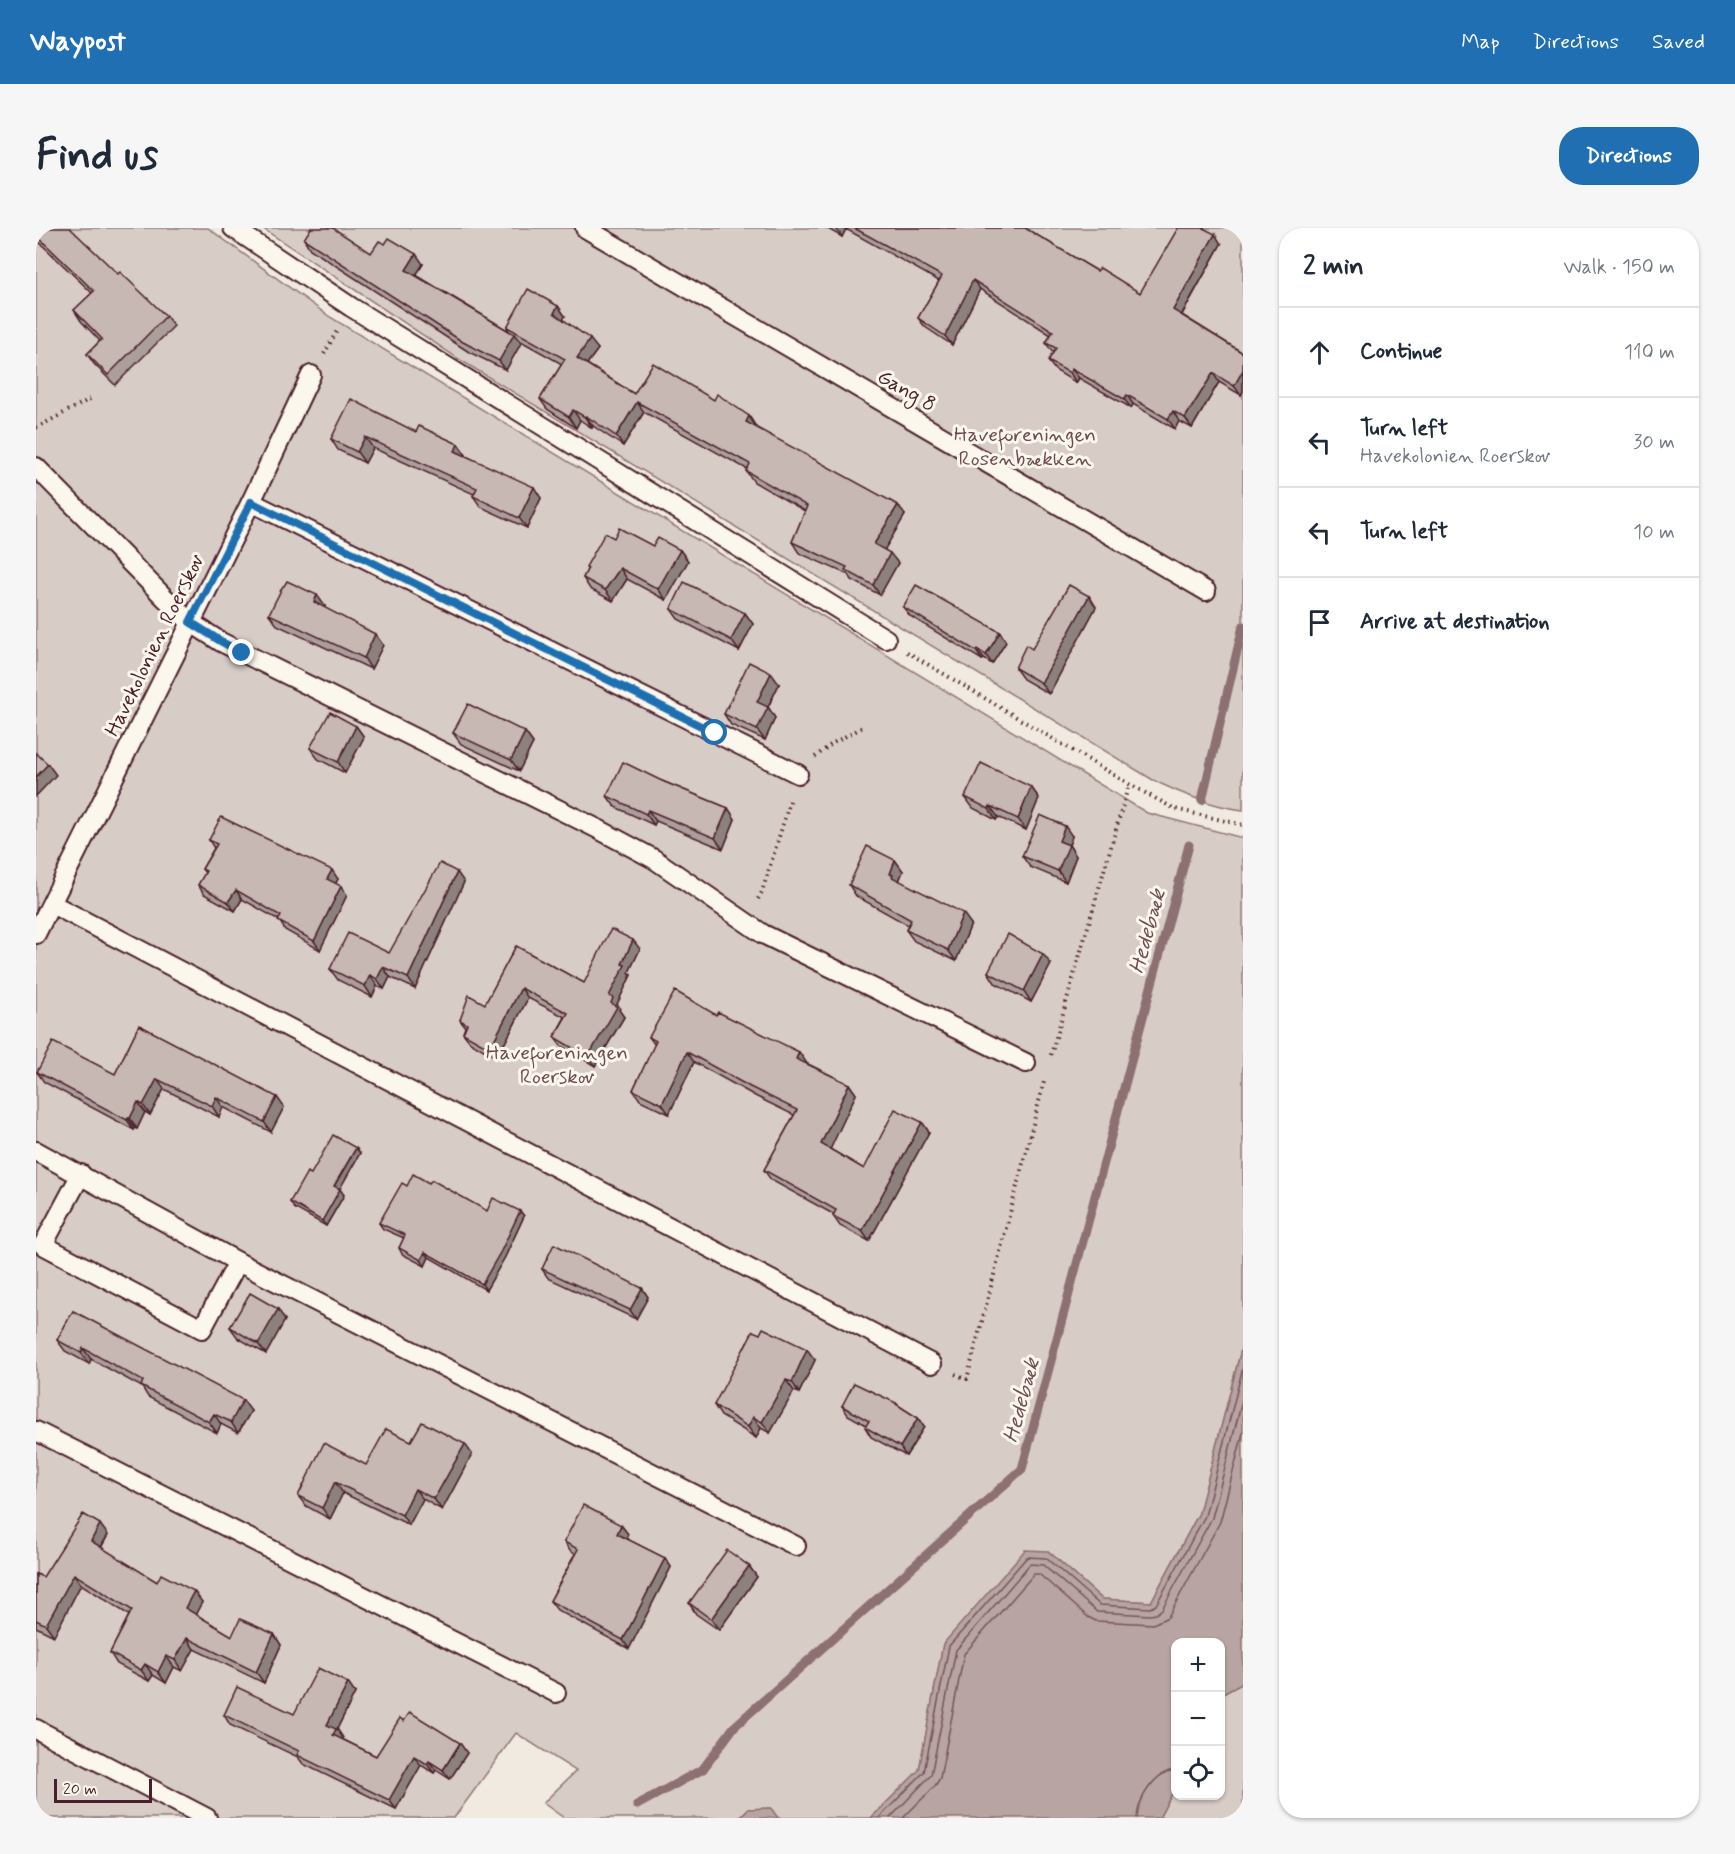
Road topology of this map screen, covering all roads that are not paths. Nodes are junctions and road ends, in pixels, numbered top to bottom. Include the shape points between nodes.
1 (233, 228) edge
2 (585, 228) edge
3 (311, 375) road end
4 (36, 467) edge
5 (251, 502) junction
6 (1206, 591) dead end
7 (190, 622) junction
8 (886, 639) road end
9 (798, 774) road end
10 (52, 904) junction
11 (38, 926) edge
12 (1026, 1063) dead end
13 (36, 1151) edge
14 (81, 1174) junction
15 (238, 1262) junction
16 (932, 1364) road end
17 (36, 1431) edge
18 (796, 1546) dead end
19 (556, 1693) dead end
20 (36, 1729) edge
21 (207, 1818) edge

1 - 8 lane via 351,307
2 - 6 lane, Gang 8
3 - 5 lane, Havekolonien Roerskov
4 - 7 lane
5 - 7 lane, Havekolonien Roerskov
5 - 9 lane
7 - 10 lane, Havekolonien Roerskov
7 - 12 lane via 222,642 654,859 763,934
10 - 11 lane, Havekolonien Roerskov
10 - 16 lane
13 - 14 lane
14 - 15 lane
14 - 15 lane via 44,1245 202,1329
15 - 18 lane
17 - 19 lane
20 - 21 lane

